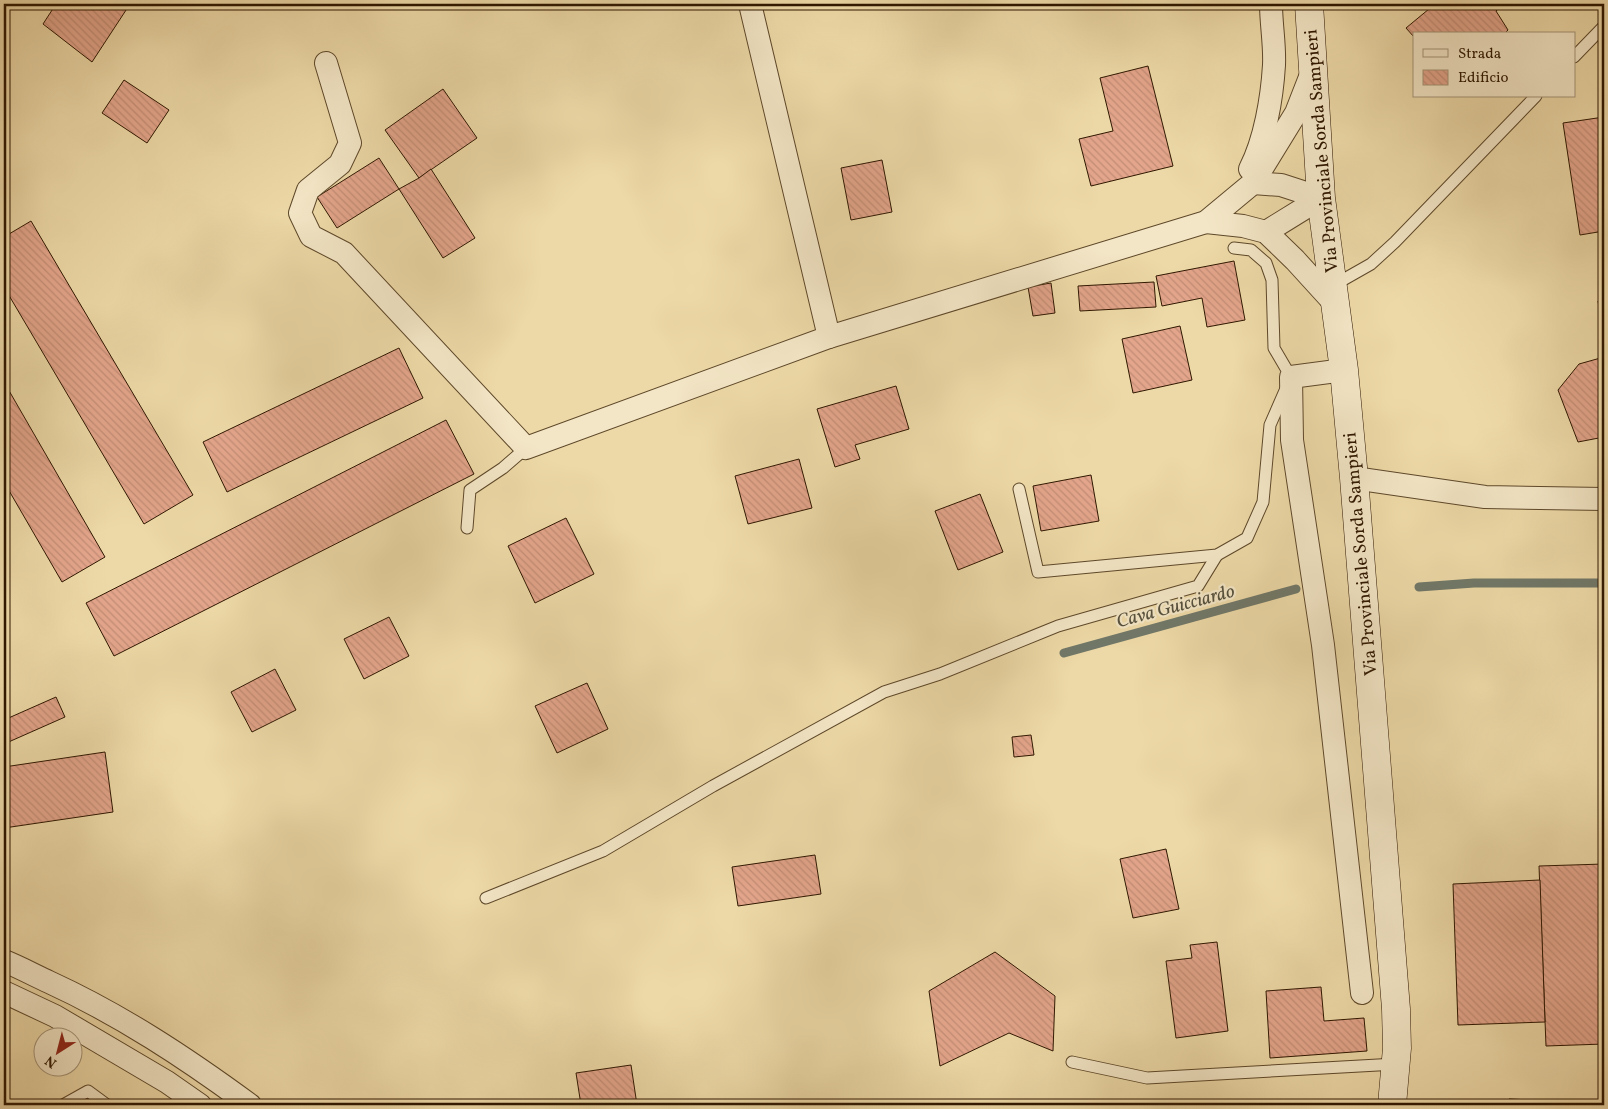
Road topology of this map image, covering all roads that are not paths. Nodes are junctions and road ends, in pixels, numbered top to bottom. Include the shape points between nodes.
1 (750, 4) edge
2 (1271, 4) edge
3 (1309, 4) edge
4 (1604, 26) edge
5 (1576, 55) edge
6 (326, 64) dead end
7 (1314, 66) junction
8 (1534, 98) edge
9 (1253, 183) junction
10 (1321, 198) junction
11 (1234, 199) junction
12 (1206, 222) junction
13 (1266, 232) junction
14 (1234, 248) dead end
15 (1334, 296) junction
16 (830, 337) junction
17 (1344, 370) junction
18 (1291, 377) junction
19 (526, 448) junction
20 (1354, 478) junction
21 (1020, 489) dead end
22 (1604, 499) edge
23 (467, 528) dead end
24 (1216, 555) junction
25 (486, 898) dead end
26 (4, 961) edge
27 (48, 982) junction
28 (4, 992) edge
29 (1362, 993) dead end
30 (36, 1007) junction
31 (1072, 1062) dead end
32 (1396, 1064) junction
33 (63, 1105) edge
34 (107, 1105) edge
35 (200, 1105) edge
36 (250, 1105) edge
37 (1392, 1105) edge

1 - 16 street
2 - 11 street via 1274,64 1264,133 1254,162
3 - 7 street, Via Provinciale Sorda Sampieri
4 - 5 lane
6 - 19 street via 350,143 340,164 308,190 300,213 311,236 344,253
7 - 9 street via 1296,113
7 - 10 street, Via Provinciale Sorda Sampieri
8 - 15 lane via 1395,242
9 - 10 street via 1281,186
9 - 11 street
10 - 13 street
10 - 15 street, Via Provinciale Sorda Sampieri
11 - 12 street
12 - 13 street
12 - 16 street
13 - 15 street
14 - 18 lane via 1251,250 1266,263 1272,280 1274,348
15 - 17 street, Via Provinciale Sorda Sampieri
16 - 19 street
17 - 18 street
17 - 20 street, Via Provinciale Sorda Sampieri
18 - 24 lane via 1270,425 1263,502 1247,538
18 - 29 street via 1292,440 1323,645
19 - 23 lane via 470,490
20 - 22 street via 1485,496
20 - 32 street, Via Provinciale Sorda Sampieri via 1396,1009
21 - 24 lane via 1038,572
24 - 25 lane via 1198,586 1058,626 940,674 884,692 713,786 603,852
26 - 27 street
27 - 30 street
27 - 36 street via 140,1029
28 - 30 street
30 - 35 street via 168,1082
31 - 32 lane via 1147,1078
32 - 37 street, Via Provinciale Sorda Sampieri
33 - 34 lane via 88,1090

